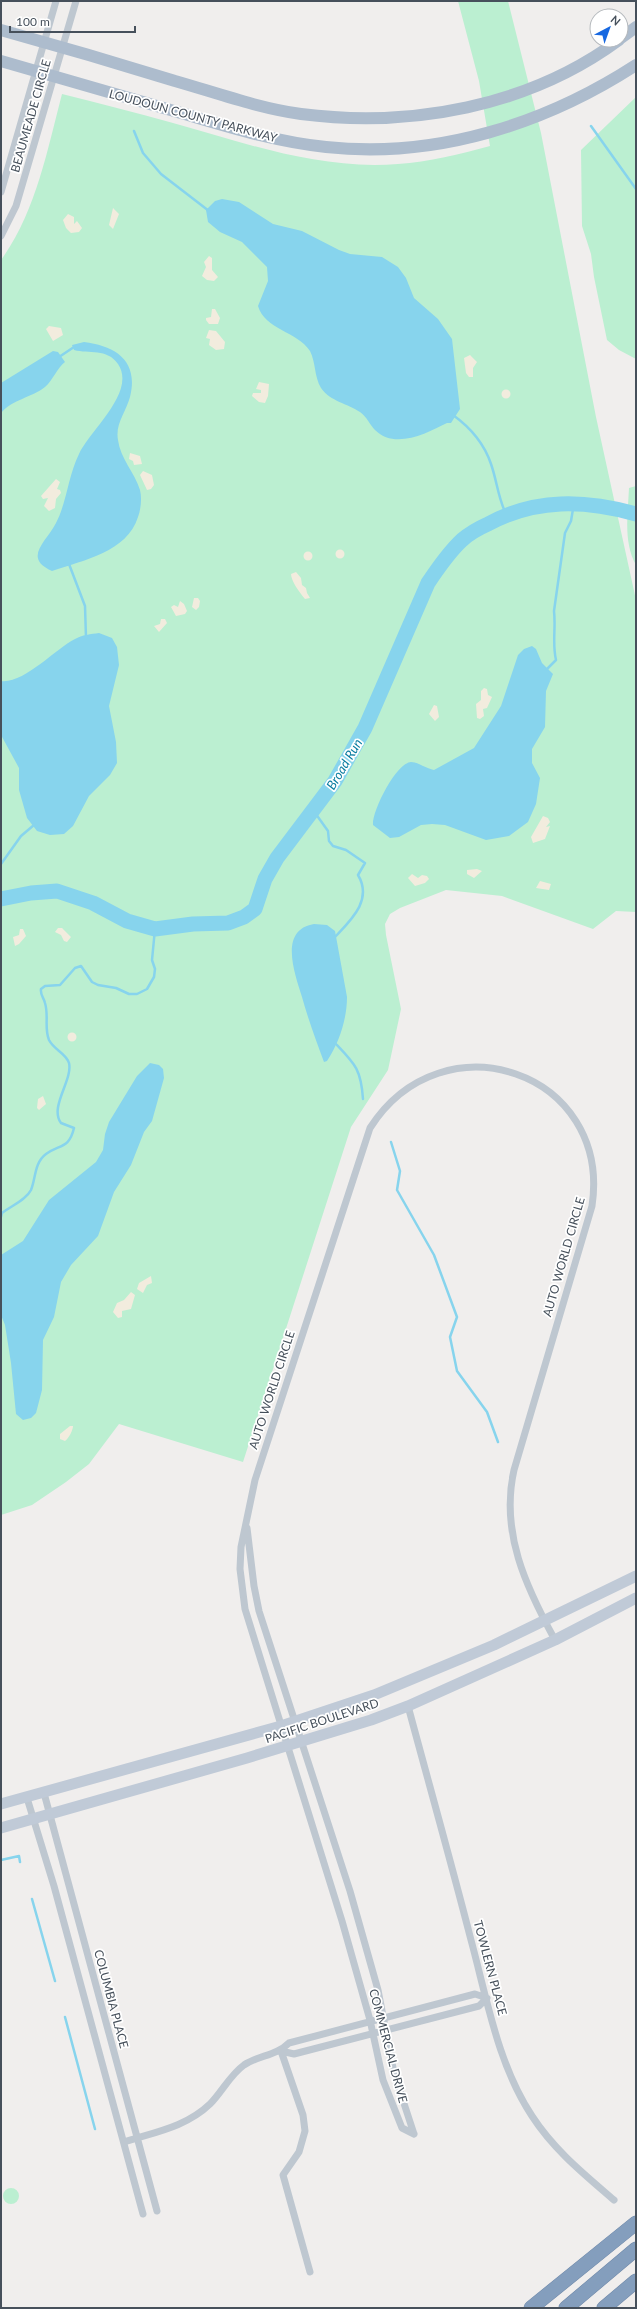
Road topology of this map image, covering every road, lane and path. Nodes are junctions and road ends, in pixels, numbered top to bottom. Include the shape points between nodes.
1 (56, 1) edge
2 (76, 1) edge
3 (1, 30) edge
4 (44, 42) junction
5 (62, 47) junction
6 (605, 48) edge
7 (1, 61) edge
8 (636, 65) edge
9 (35, 71) junction
10 (54, 77) junction
11 (1, 192) edge
12 (1, 236) edge
13 (246, 1523) junction
14 (636, 1576) edge
15 (636, 1598) edge
16 (545, 1622) junction
17 (555, 1640) junction
18 (408, 1706) junction
19 (295, 1721) junction
20 (281, 1726) junction
21 (302, 1741) junction
22 (287, 1746) junction
23 (44, 1793) junction
24 (27, 1798) junction
25 (1, 1804) edge
26 (50, 1815) junction
27 (34, 1819) junction
28 (1, 1828) edge
29 (487, 1998) junction
30 (383, 2017) junction
31 (370, 2020) junction
32 (385, 2031) junction
33 (373, 2034) junction
34 (281, 2051) junction
35 (138, 2137) junction
36 (124, 2142) junction
37 (614, 2200) dead end
38 (157, 2211) dead end
39 (143, 2214) dead end
40 (636, 2223) edge
41 (636, 2249) edge
42 (310, 2272) dead end
43 (636, 2281) edge
44 (532, 2308) edge
45 (566, 2308) edge
46 (604, 2308) edge

1 - 4 street, BEAUMEADE CIRCLE
2 - 5 street, BEAUMEADE CIRCLE
3 - 4 main road
4 - 5 main road
4 - 9 street, BEAUMEADE CIRCLE
5 - 6 main road via 273,109 322,116 386,118 446,112 513,94 566,72
5 - 10 street, BEAUMEADE CIRCLE
7 - 9 main road, LOUDOUN COUNTY PARKWAY
8 - 10 main road, LOUDOUN COUNTY PARKWAY via 576,100 541,116 499,130 430,145 361,149 328,147 265,137
9 - 10 main road, LOUDOUN COUNTY PARKWAY
9 - 11 street, BEAUMEADE CIRCLE
10 - 12 street, BEAUMEADE CIRCLE via 16,206
13 - 16 street, AUTO WORLD CIRCLE via 255,1480 370,1128 401,1092 434,1074 470,1066 512,1072 547,1090 569,1112 589,1150 594,1178 594,1193 588,1221 514,1470 509,1498 510,1529 518,1562
13 - 19 street, AUTO WORLD CIRCLE via 259,1610
13 - 20 street, AUTO WORLD CIRCLE via 240,1569 244,1601
14 - 16 main road, PACIFIC BOULEVARD
15 - 17 main road, PACIFIC BOULEVARD
16 - 17 street, AUTO WORLD CIRCLE
16 - 19 main road, PACIFIC BOULEVARD via 404,1683
17 - 18 main road, PACIFIC BOULEVARD
18 - 21 main road, PACIFIC BOULEVARD
18 - 29 street, TOWLERN PLACE
19 - 20 main road, PACIFIC BOULEVARD
19 - 21 street, AUTO WORLD CIRCLE
20 - 22 street, COMMERCIAL DRIVE
20 - 23 main road, PACIFIC BOULEVARD
21 - 22 main road, PACIFIC BOULEVARD
21 - 30 street, COMMERCIAL DRIVE via 363,1936
22 - 26 main road, PACIFIC BOULEVARD
22 - 31 street, COMMERCIAL DRIVE
23 - 24 main road, PACIFIC BOULEVARD
23 - 26 street, COLUMBIA PLACE
24 - 25 main road, PACIFIC BOULEVARD
24 - 27 street, COLUMBIA PLACE
26 - 27 main road, PACIFIC BOULEVARD
26 - 35 street, COLUMBIA PLACE
27 - 28 main road, PACIFIC BOULEVARD
27 - 36 street, COLUMBIA PLACE
29 - 30 street via 475,1994
29 - 32 street via 479,2006
29 - 37 street, TOWLERN PLACE via 509,2071 532,2116 561,2152
30 - 31 street
30 - 32 street, COMMERCIAL DRIVE
31 - 33 street, COMMERCIAL DRIVE
31 - 34 street via 289,2043
32 - 33 street
32 - 33 street, COMMERCIAL DRIVE via 394,2073 414,2134 402,2128 395,2114 383,2080
33 - 34 street via 294,2054
34 - 35 street via 262,2056 243,2066 210,2104 196,2115 165,2130
34 - 42 street via 305,2125 303,2144 283,2175
35 - 36 street
35 - 38 street, COLUMBIA PLACE
36 - 39 street, COLUMBIA PLACE
40 - 44 highway
41 - 45 highway
43 - 46 highway

